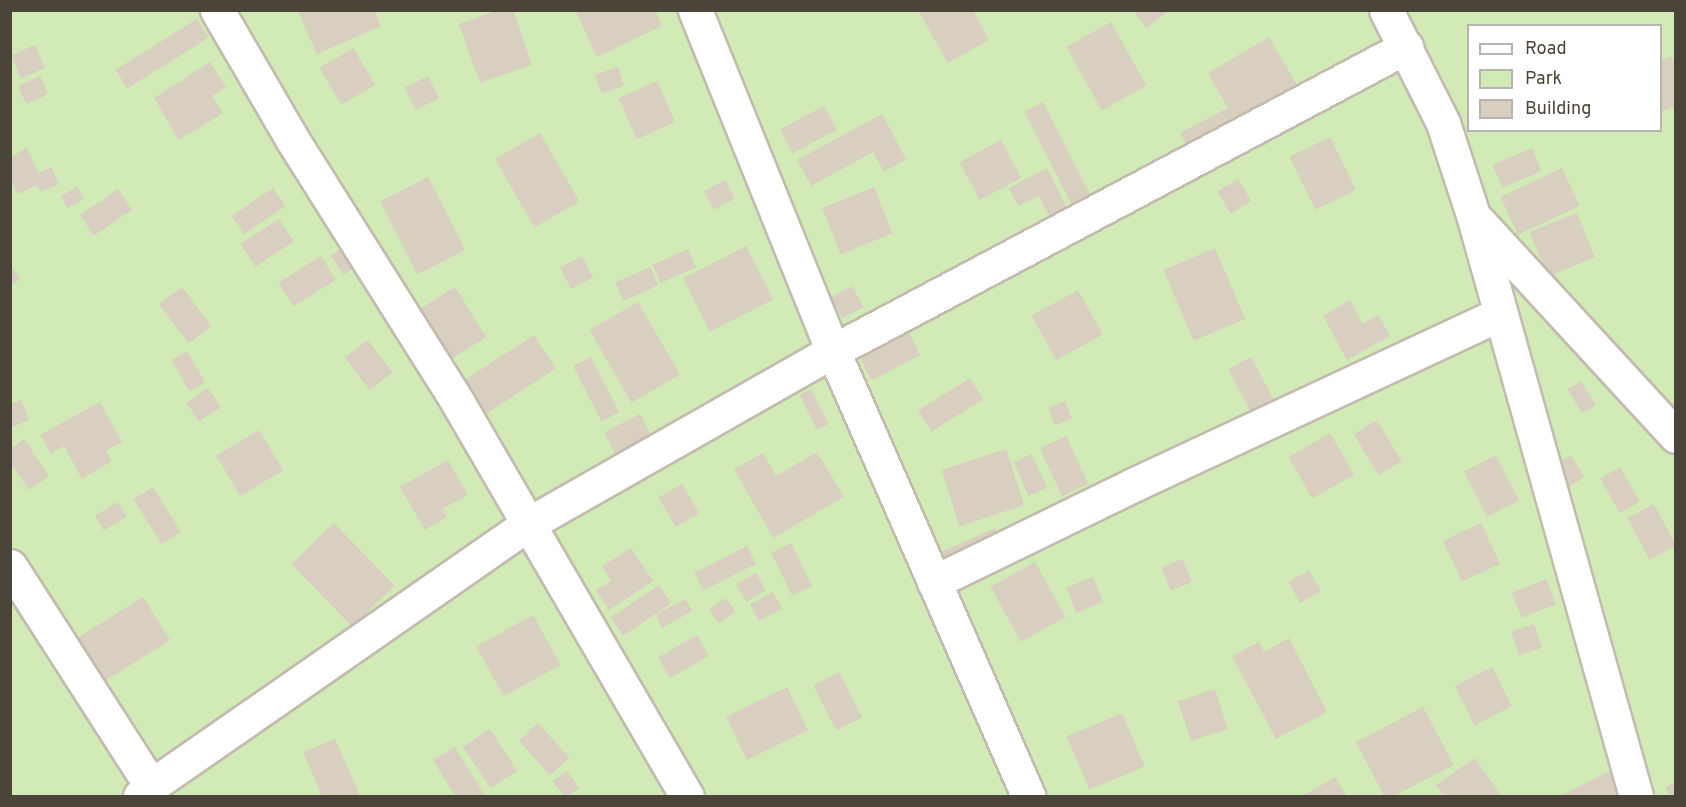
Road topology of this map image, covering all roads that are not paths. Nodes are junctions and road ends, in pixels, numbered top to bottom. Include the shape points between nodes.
1 (217, 10) edge
2 (695, 10) edge
3 (1386, 10) edge
4 (1406, 47) junction
5 (1474, 218) junction
6 (1500, 314) junction
7 (833, 351) junction
8 (1676, 436) edge
9 (530, 523) junction
10 (10, 566) edge
11 (934, 582) junction
12 (145, 791) edge
13 (687, 796) edge
14 (1028, 796) edge
15 (1636, 796) edge

1 - 9 street via 292,139
2 - 7 street
3 - 4 street
4 - 5 street via 1443,123
4 - 7 street
5 - 6 street
5 - 8 street
6 - 11 street
6 - 15 street
7 - 9 street
7 - 11 street
9 - 12 street
9 - 13 street
10 - 12 street
11 - 14 street

